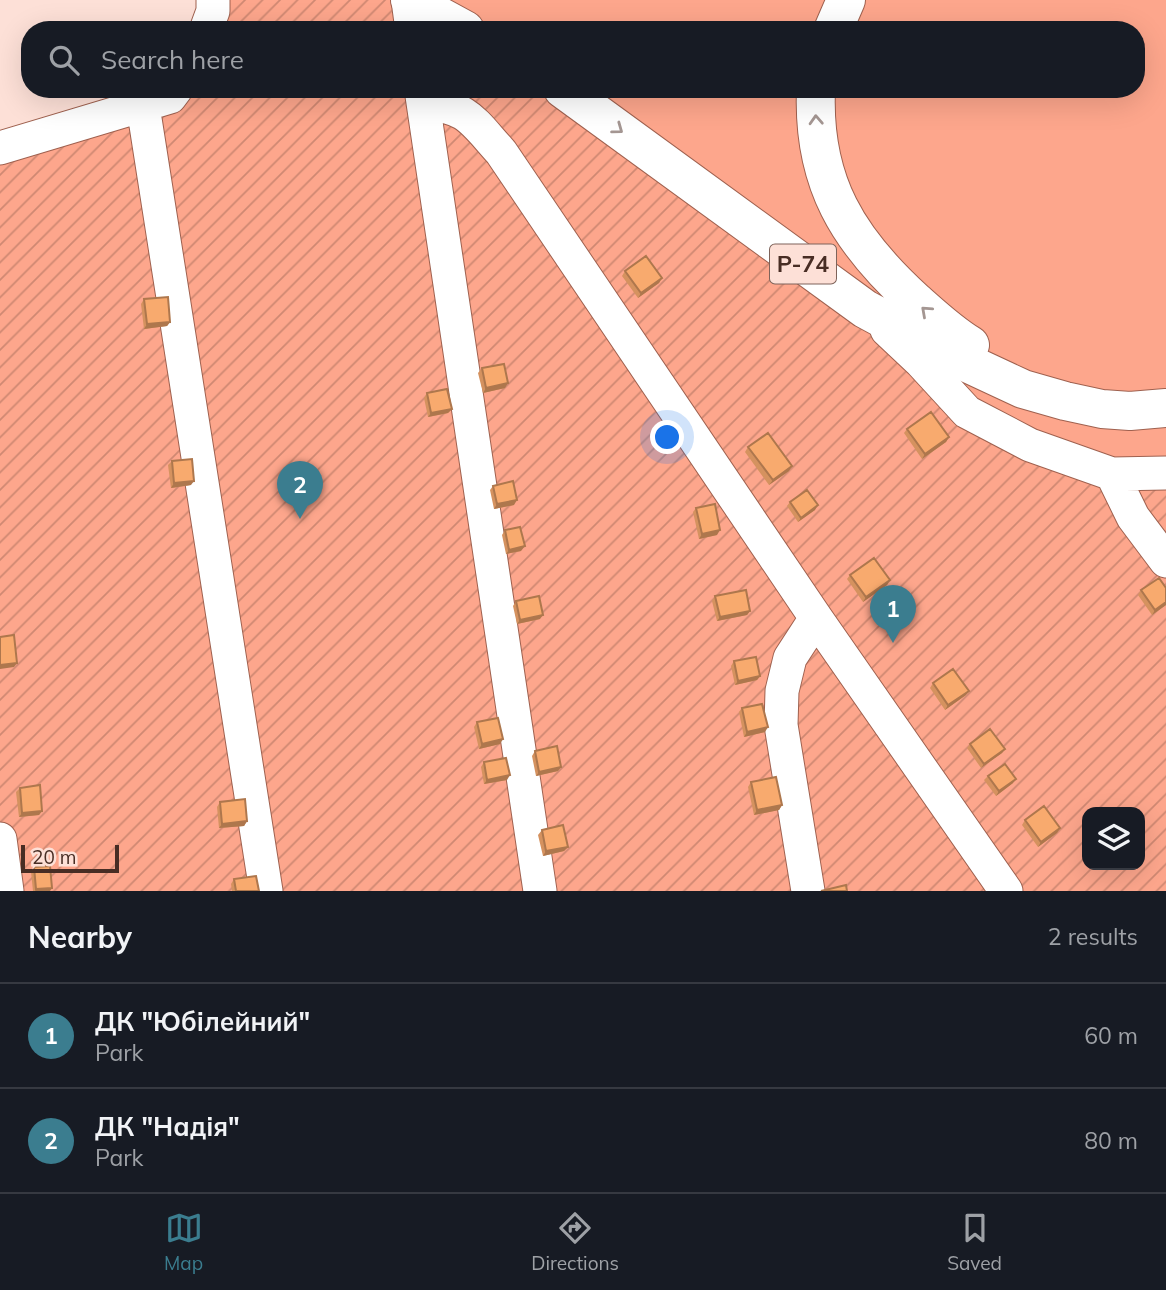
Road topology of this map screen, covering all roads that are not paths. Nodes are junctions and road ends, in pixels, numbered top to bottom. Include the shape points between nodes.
1 (213, 0) edge
2 (409, 0) edge
3 (846, 0) edge
4 (209, 21) edge
5 (411, 21) edge
6 (448, 21) edge
7 (837, 21) edge
8 (167, 98) edge
9 (421, 98) edge
10 (427, 98) edge
11 (575, 98) edge
12 (816, 98) edge
13 (143, 106) junction
14 (0, 148) edge
15 (865, 309) junction
16 (1065, 401) junction
17 (1166, 408) edge
18 (1166, 473) edge
19 (1112, 474) junction
20 (1166, 561) edge
21 (816, 618) junction
22 (0, 839) edge
23 (7, 891) edge
24 (265, 891) edge
25 (540, 891) edge
26 (808, 891) edge
27 (1006, 891) edge

1 - 4 street
2 - 5 street
2 - 6 main road
3 - 7 main road
8 - 13 street
9 - 25 street
10 - 21 street via 467,114 501,152
11 -> 15 main road, Р-74
16 -> 12 main road via 962,340 910,296 856,239 825,175 817,145
13 - 14 street
13 - 24 street
15 - 16 main road, Р-74 via 977,368 1023,389
15 - 19 street via 967,412 1030,445
16 - 17 main road, Р-74 via 1101,409
18 - 19 street
19 - 20 street via 1133,517
21 - 26 street via 790,658 782,691 781,725
21 - 27 street
22 - 23 street

